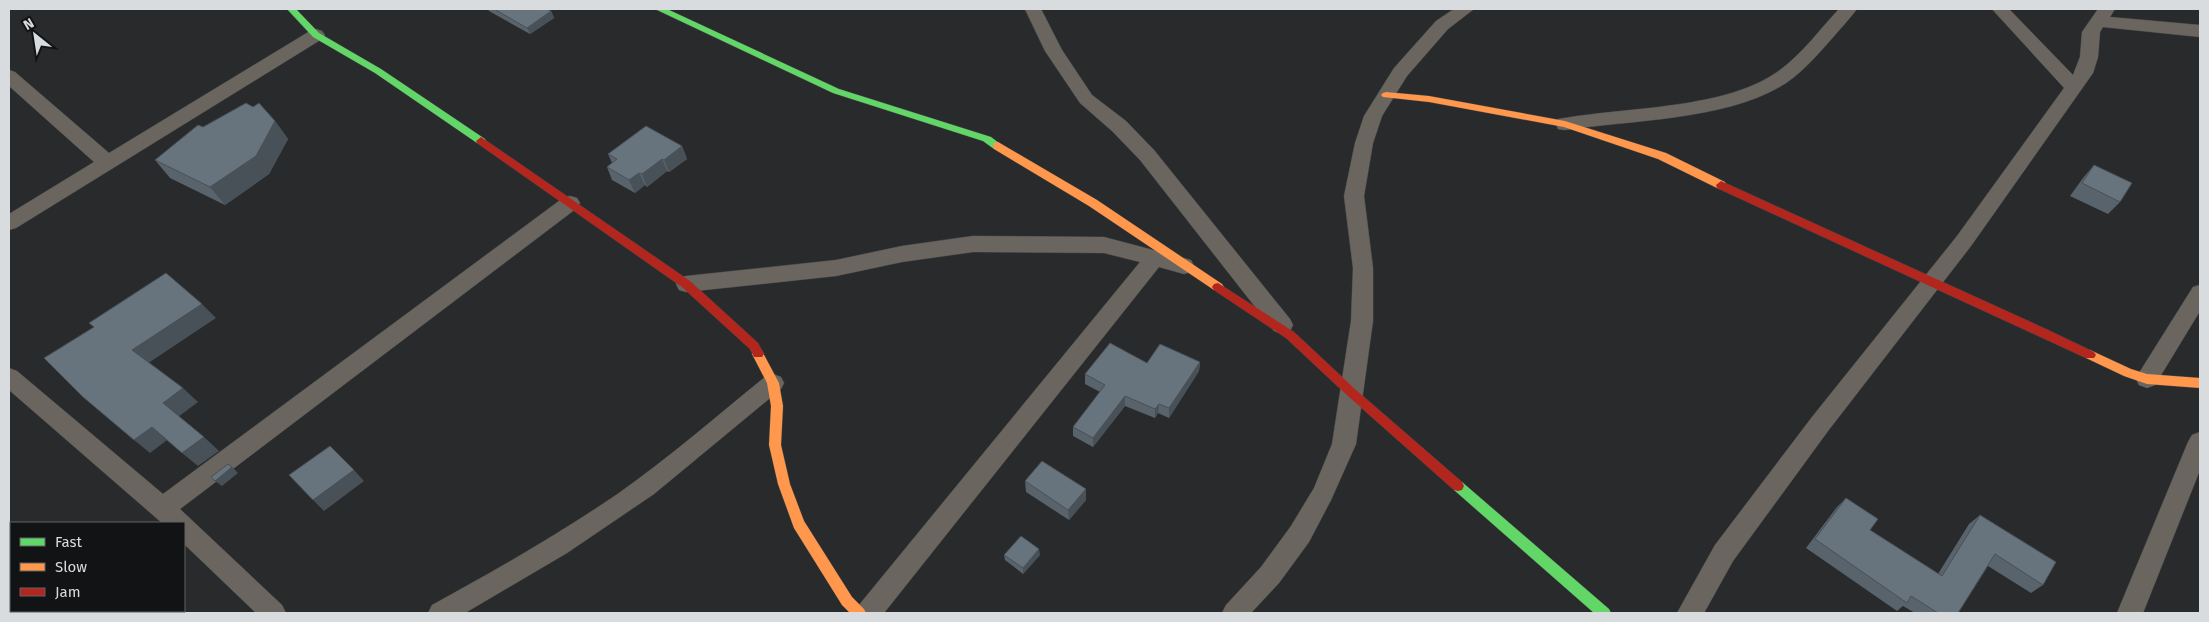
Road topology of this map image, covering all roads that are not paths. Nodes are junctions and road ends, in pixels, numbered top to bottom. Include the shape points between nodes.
1 (292, 9) edge
2 (660, 9) edge
3 (1033, 9) edge
4 (1465, 9) edge
5 (1848, 9) edge
6 (2000, 9) edge
7 (2102, 15) edge
8 (2200, 31) edge
9 (316, 35) junction
10 (9, 76) edge
11 (2074, 87) junction
12 (1386, 94) junction
13 (1565, 124) junction
14 (108, 163) junction
15 (570, 203) junction
16 (9, 224) edge
17 (1155, 258) junction
18 (1188, 267) junction
19 (1932, 283) junction
20 (686, 284) junction
21 (2200, 293) edge
22 (1290, 334) junction
23 (9, 377) edge
24 (2148, 379) junction
25 (773, 383) junction
26 (2200, 383) edge
27 (1352, 393) junction
28 (2200, 442) edge
29 (171, 516) edge
30 (185, 529) edge
31 (273, 613) edge
32 (441, 613) edge
33 (859, 613) edge
34 (868, 613) edge
35 (1235, 613) edge
36 (1604, 613) edge
37 (1690, 613) edge
38 (2130, 613) edge

1 - 9 street
2 - 18 street via 836,91 987,139 1093,203
3 - 22 street via 1054,50 1086,99 1147,155
4 - 12 street via 1442,25 1400,72
5 - 13 street via 1791,70 1762,88 1710,104
6 - 11 street
7 - 8 street
7 - 11 street via 2089,40 2087,66
9 - 14 street
9 - 15 street via 378,71
10 - 14 street
11 - 19 street
12 - 13 street
12 - 27 street via 1373,116 1364,142 1354,196 1363,268 1362,312
13 - 19 street via 1662,156
14 - 16 street
15 - 20 street
15 - 29 street
17 - 18 street
17 - 20 street via 1104,244 973,244 836,268
17 - 34 street
18 - 22 street
19 - 24 street via 1989,306 2128,373
19 - 37 street via 1820,424 1724,553
20 - 25 street via 754,346
21 - 24 street
22 - 27 street
23 - 29 street
24 - 26 street
25 - 32 street via 626,501
25 - 33 street via 777,406 775,445 784,484 799,524 847,601
27 - 35 street via 1344,444 1324,494 1275,568
27 - 36 street
28 - 38 street
30 - 31 street

